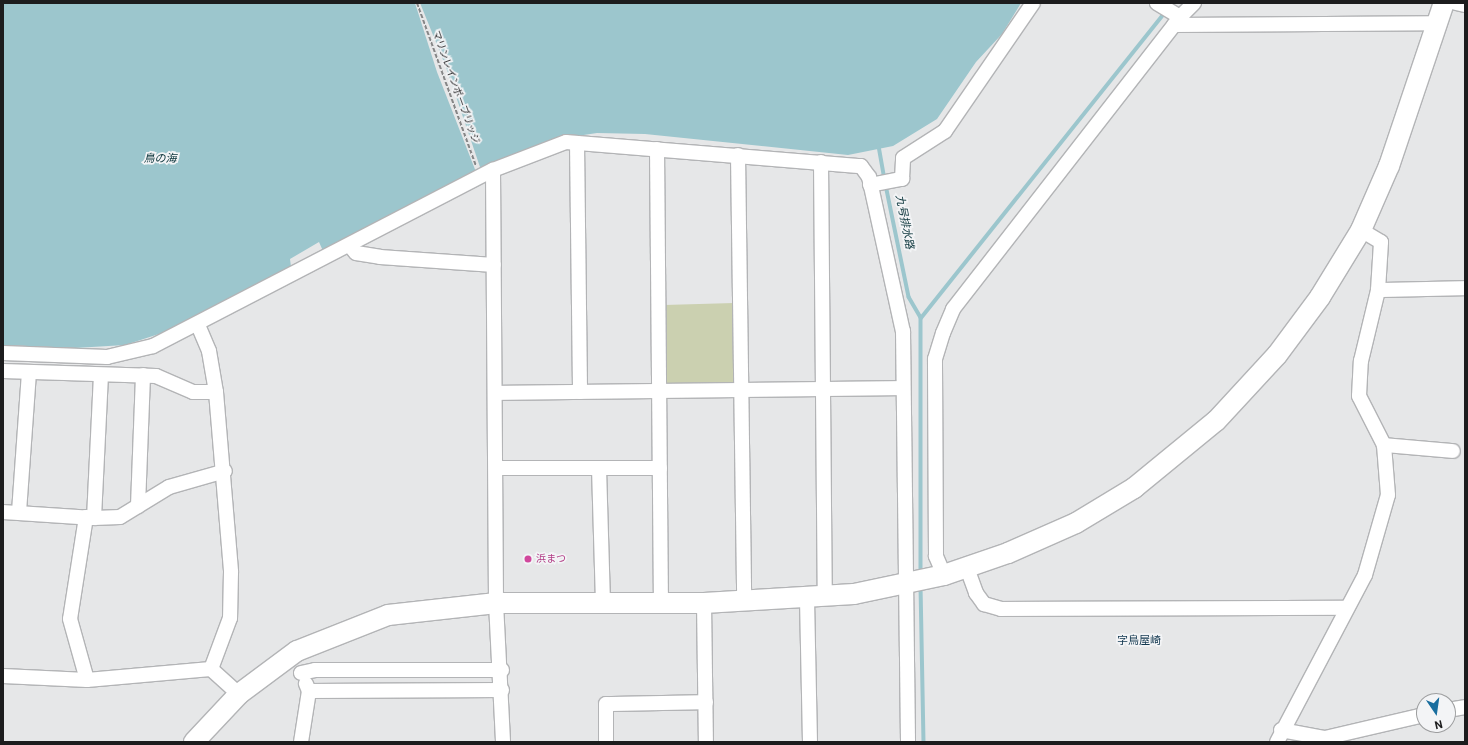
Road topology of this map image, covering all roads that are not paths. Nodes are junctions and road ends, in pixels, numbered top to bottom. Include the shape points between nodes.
1 (1033, 3) edge
2 (1157, 3) edge
3 (1194, 3) edge
4 (1444, 3) edge
5 (1456, 3) edge
6 (1465, 5) edge
7 (1176, 19) junction
8 (1436, 23) junction
9 (577, 142) junction
10 (657, 149) junction
11 (738, 155) junction
12 (821, 162) junction
13 (493, 170) junction
14 (874, 185) junction
15 (1361, 230) junction
16 (350, 246) junction
17 (494, 265) junction
18 (1465, 288) edge
19 (1378, 290) junction
20 (198, 325) junction
21 (3, 353) edge
22 (3, 371) edge
23 (29, 372) junction
24 (101, 375) junction
25 (143, 376) junction
26 (901, 388) junction
27 (742, 390) junction
28 (824, 390) junction
29 (659, 391) junction
30 (216, 392) junction
31 (580, 392) junction
32 (496, 393) junction
33 (1384, 445) junction
34 (1453, 451) dead end
35 (498, 468) junction
36 (599, 468) junction
37 (660, 468) junction
38 (225, 471) junction
39 (138, 506) junction
40 (3, 512) edge
41 (19, 512) junction
42 (90, 518) junction
43 (967, 568) junction
44 (939, 577) junction
45 (910, 584) junction
46 (816, 598) junction
47 (603, 602) junction
48 (744, 602) junction
49 (496, 603) junction
50 (661, 603) junction
51 (704, 603) junction
52 (1346, 608) junction
53 (288, 657) junction
54 (211, 669) junction
55 (502, 670) junction
56 (301, 674) junction
57 (3, 676) edge
58 (87, 680) junction
59 (502, 690) junction
60 (309, 691) junction
61 (239, 694) junction
62 (706, 702) junction
63 (1416, 717) edge
64 (1279, 736) edge
65 (194, 742) edge
66 (301, 742) edge
67 (503, 742) edge
68 (606, 742) edge
69 (706, 742) edge
70 (810, 742) edge
71 (908, 742) edge

1 - 14 street via 945,131 903,158 902,179
2 - 7 street
3 - 7 street
4 - 8 street
5 - 6 street
7 - 8 street
7 - 44 street via 953,309 935,360 936,556
8 - 15 street via 1389,166
9 - 10 street
9 - 13 street via 532,153
9 - 31 street
10 - 11 street
10 - 29 street
11 - 12 street
11 - 27 street
12 - 14 street via 861,166
12 - 28 street
13 - 16 street
13 - 17 street
14 - 26 street via 903,331
15 - 19 street via 1381,242
15 - 43 street via 1320,298 1277,355 1236,401 1178,454 1134,488 1076,523
16 - 17 street via 356,253 380,257
16 - 20 street
17 - 32 street
18 - 19 street
19 - 33 street via 1361,361 1359,396
20 - 21 street via 153,346 107,357
20 - 30 street via 209,351
22 - 23 street
23 - 24 street
23 - 41 street
24 - 25 street
24 - 42 street
25 - 30 street via 156,376 194,392
25 - 39 street
26 - 28 street
26 - 45 street
27 - 28 street
27 - 29 street
27 - 48 street
28 - 46 street
29 - 31 street
29 - 37 street
30 - 38 street
31 - 32 street
32 - 35 street
33 - 34 street
33 - 52 street via 1389,479 1382,525 1365,575
35 - 36 street
35 - 49 street
36 - 37 street
36 - 47 street
37 - 50 street
38 - 39 street via 169,487
38 - 54 street via 232,572 230,618
39 - 42 street via 120,517
40 - 41 street
41 - 42 street
42 - 58 street via 70,619
43 - 44 street
43 - 52 street via 976,593 984,604 1001,608
44 - 45 street
45 - 46 street
45 - 71 street
46 - 48 street
46 - 70 street
47 - 49 street
47 - 50 street
48 - 51 street
49 - 53 street via 388,615 325,637
49 - 55 street
50 - 51 street
51 - 62 street
52 - 64 street
53 - 56 street
53 - 61 street
54 - 58 street
54 - 61 street
55 - 56 street via 315,670
55 - 59 street
56 - 60 street
57 - 58 street
59 - 60 street
59 - 67 street
60 - 66 street
61 - 65 street
62 - 68 street via 606,704
62 - 69 street
63 - 64 street via 1325,738

